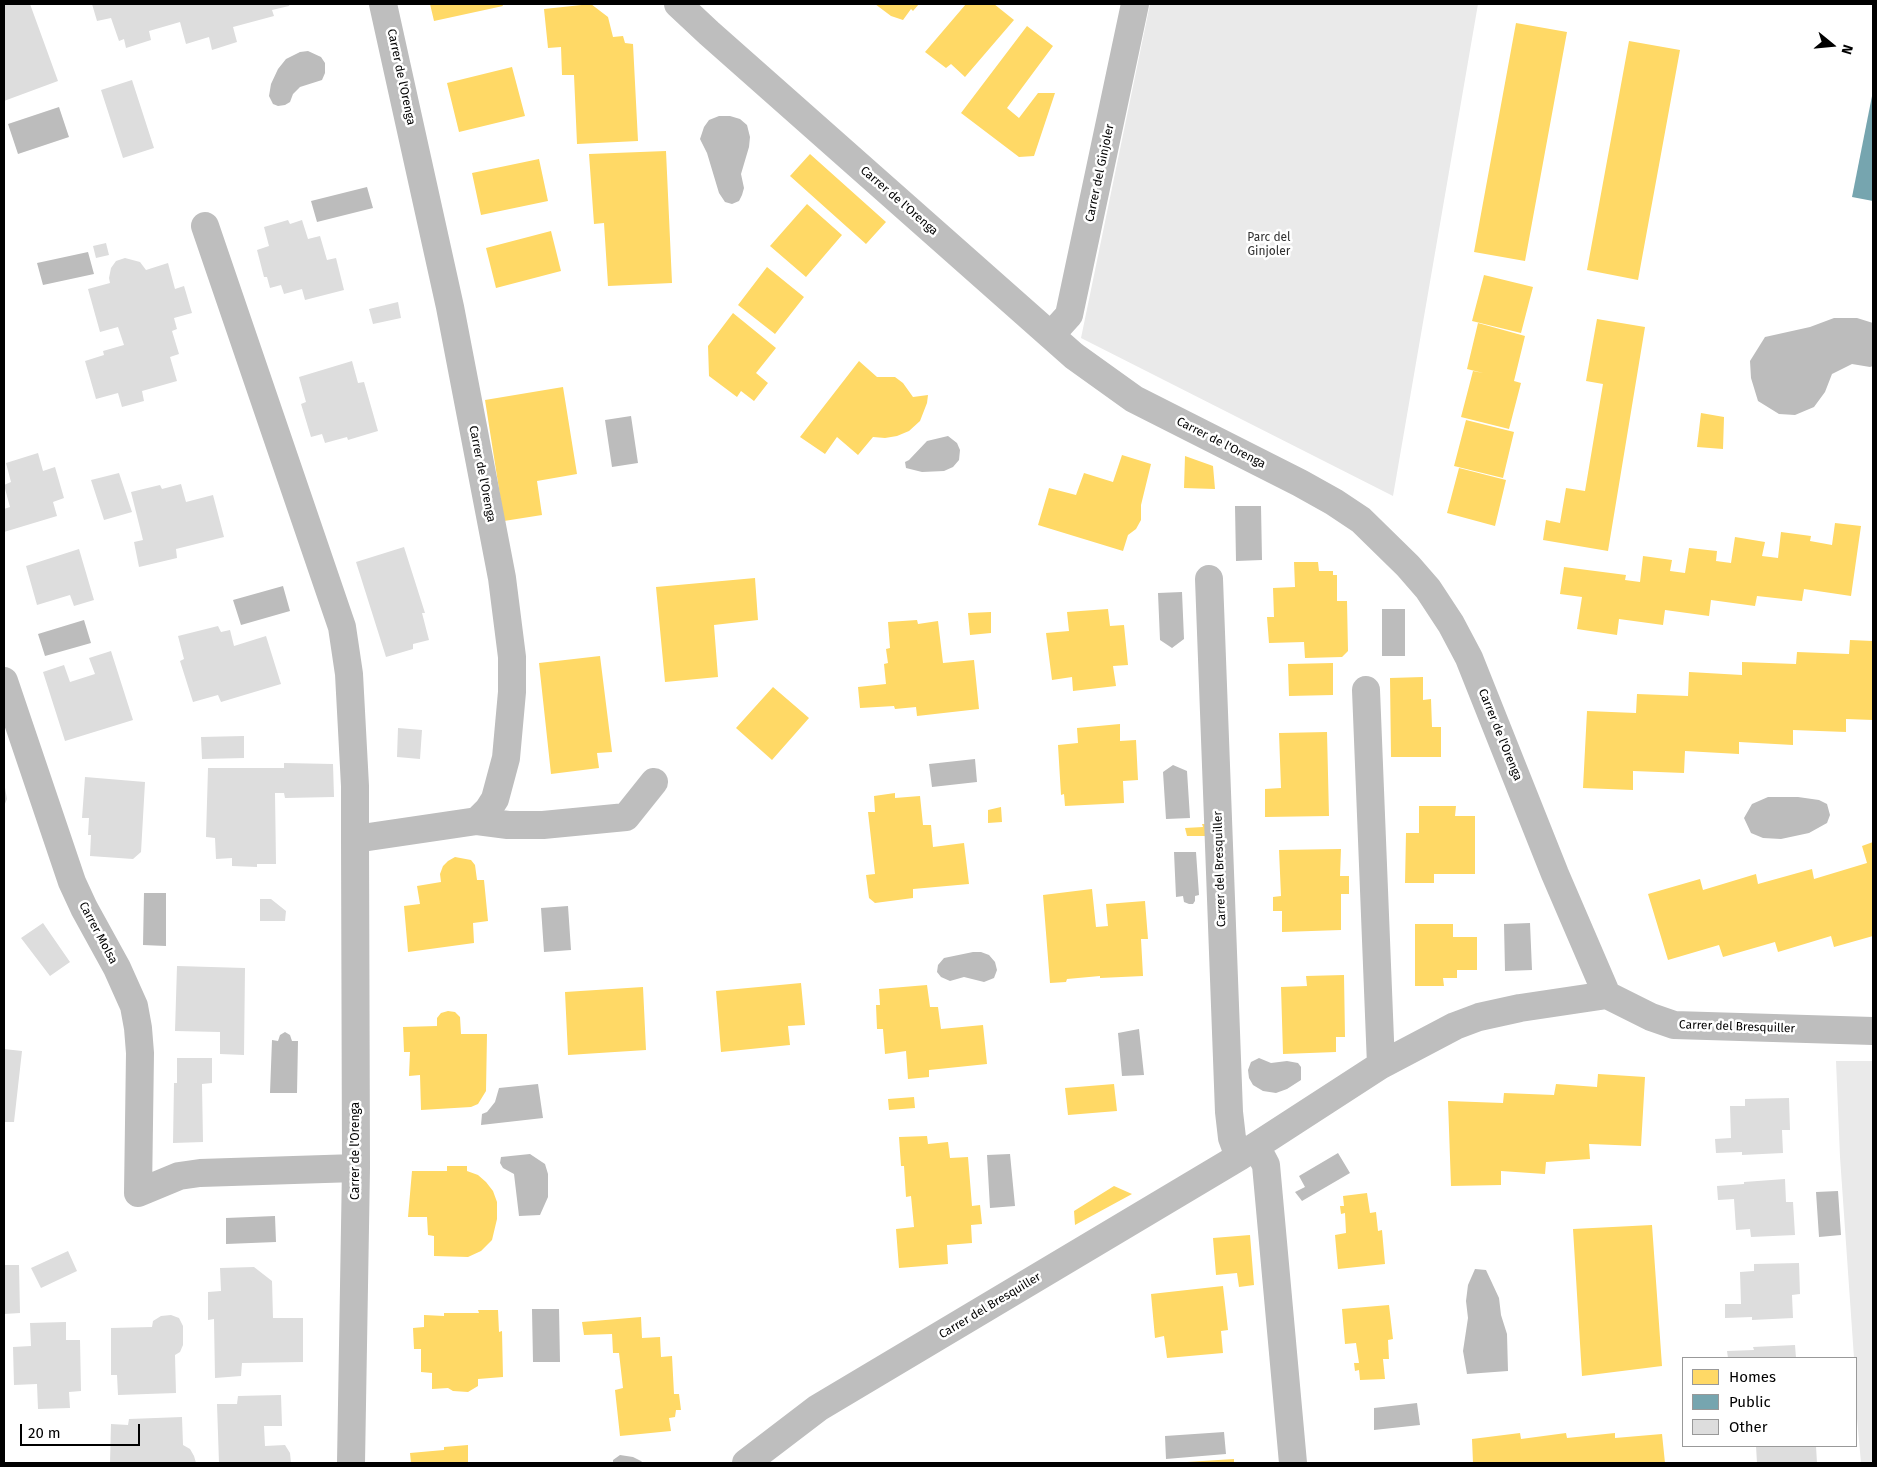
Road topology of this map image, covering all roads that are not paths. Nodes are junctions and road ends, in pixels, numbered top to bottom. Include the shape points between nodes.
1 (383, 4) edge
2 (678, 4) edge
3 (1135, 4) edge
4 (205, 226) dead end
5 (1051, 335) junction
6 (1209, 579) dead end
7 (4, 681) edge
8 (1366, 690) dead end
9 (654, 782) dead end
10 (477, 821) junction
11 (355, 839) junction
12 (1607, 995) junction
13 (1873, 1031) edge
14 (1381, 1066) junction
15 (1248, 1151) junction
16 (356, 1168) junction
17 (351, 1463) edge
18 (746, 1463) edge
19 (1293, 1463) edge

1 - 10 street, Carrer de l'Orenga via 450,307 502,578 511,648 512,692 506,758 495,799
2 - 5 street, Carrer de l'Orenga
3 - 5 street, Carrer del Ginjoler via 1069,316
4 - 11 street, Carrer de l'Orenga via 342,627 349,674
5 - 12 street, Carrer de l'Orenga via 1074,356 1134,399 1300,482 1361,520 1428,590 1469,658
6 - 15 street, Carrer del Bresquiller via 1229,1112 1232,1138
7 - 16 street, Carrer Molsa via 72,882 134,1006 140,1053 138,1193 179,1176 200,1173
8 - 14 street
9 - 10 street via 626,817 543,825
10 - 11 street
11 - 16 street, Carrer de l'Orenga
12 - 13 street, Carrer del Bresquiller via 1674,1025
12 - 14 street, Carrer del Bresquiller via 1479,1016
14 - 15 street, Carrer del Bresquiller
15 - 18 street, Carrer del Bresquiller via 818,1408
15 - 19 street, Carrer del Bresquiller via 1266,1165
16 - 17 street, Carrer de l'Orenga

